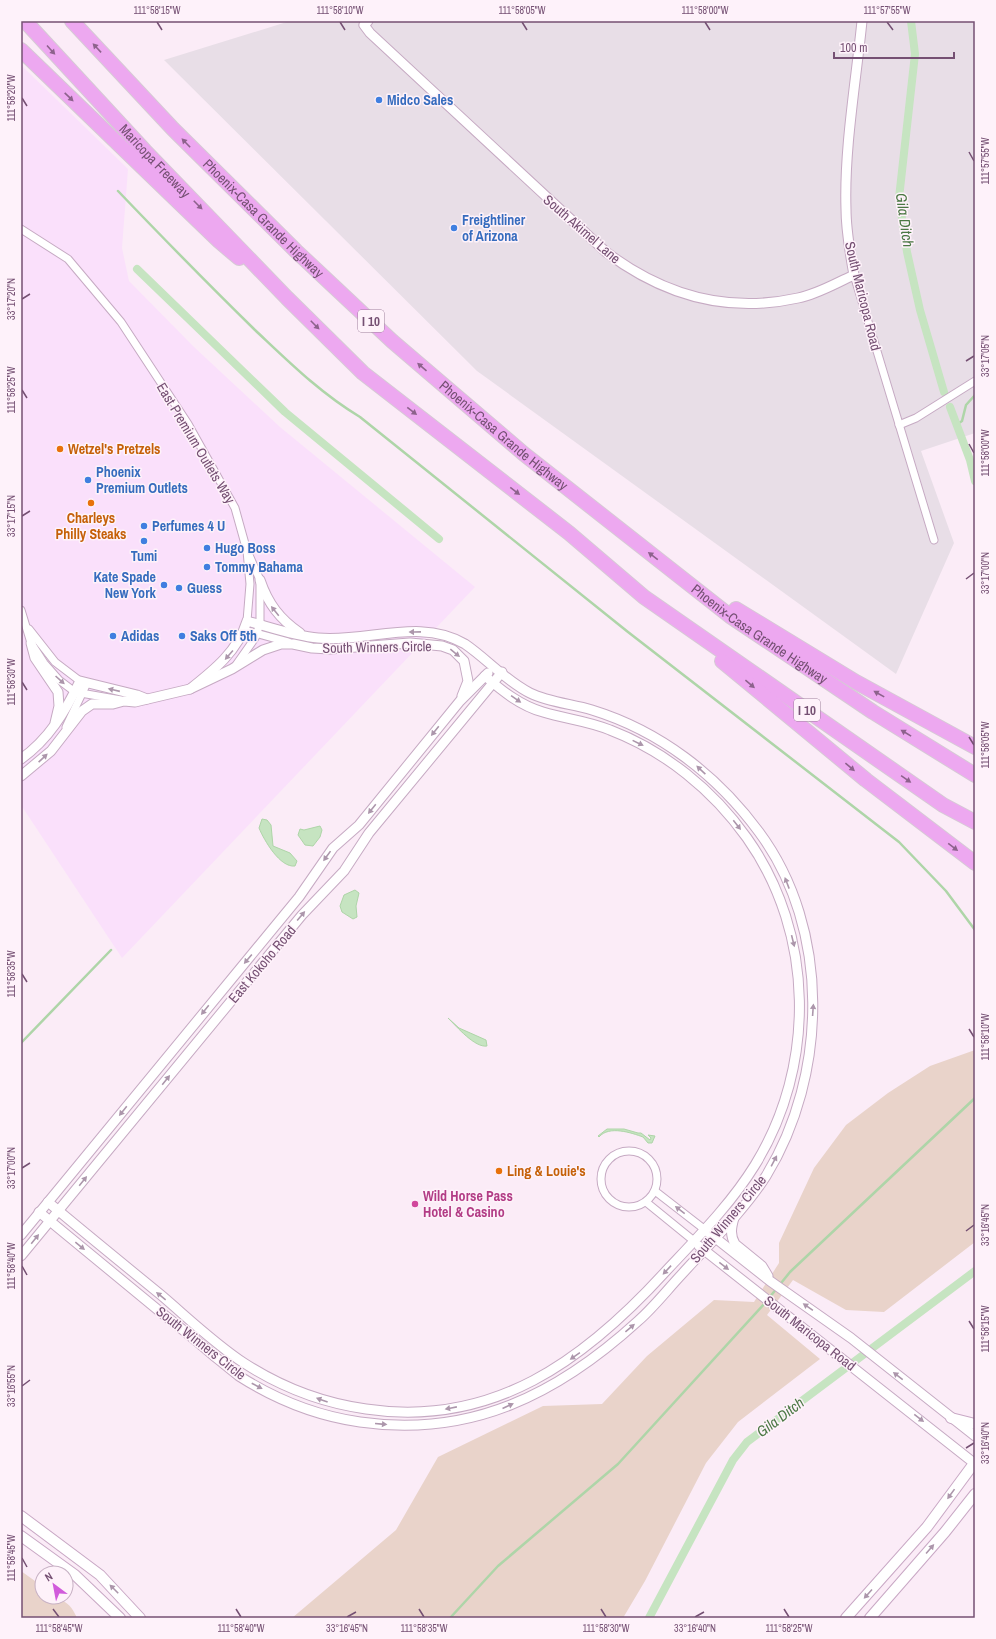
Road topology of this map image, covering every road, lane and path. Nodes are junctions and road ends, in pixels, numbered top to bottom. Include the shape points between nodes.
1 (25, 21) edge
2 (73, 21) edge
3 (862, 21) edge
4 (366, 23) edge
5 (21, 50) edge
6 (21, 229) edge
7 (854, 275) junction
8 (287, 298) junction
9 (975, 381) edge
10 (899, 425) junction
11 (934, 540) dead end
12 (247, 552) junction
13 (684, 579) junction
14 (260, 580) junction
15 (644, 597) junction
16 (21, 610) edge
17 (247, 621) junction
18 (26, 624) junction
19 (258, 628) junction
20 (244, 630) junction
21 (318, 638) junction
22 (31, 643) junction
23 (293, 644) junction
24 (232, 669) junction
25 (498, 669) junction
26 (485, 676) junction
27 (84, 682) junction
28 (493, 683) junction
29 (190, 689) junction
30 (79, 693) junction
31 (147, 699) junction
32 (124, 701) junction
33 (460, 701) junction
34 (55, 727) junction
35 (61, 739) junction
36 (975, 746) edge
37 (21, 759) edge
38 (975, 775) edge
39 (21, 776) edge
40 (715, 783) junction
41 (706, 792) junction
42 (975, 822) edge
43 (355, 828) junction
44 (366, 838) junction
45 (975, 863) edge
46 (230, 980) junction
47 (241, 989) junction
48 (798, 1025) junction
49 (812, 1026) junction
50 (655, 1191) junction
51 (48, 1202) junction
52 (646, 1202) junction
53 (58, 1211) junction
54 (39, 1212) junction
55 (735, 1215) junction
56 (50, 1221) junction
57 (704, 1229) junction
58 (21, 1235) edge
59 (715, 1238) junction
60 (694, 1241) junction
61 (704, 1250) junction
62 (21, 1256) edge
63 (770, 1281) junction
64 (605, 1332) junction
65 (595, 1340) junction
66 (614, 1342) junction
67 (603, 1350) junction
68 (951, 1418) junction
69 (975, 1424) edge
70 (975, 1436) edge
71 (975, 1463) edge
72 (975, 1494) edge
73 (21, 1516) edge
74 (21, 1536) edge
75 (120, 1618) edge
76 (140, 1618) edge
77 (846, 1618) edge
78 (870, 1618) edge

1 -> 8 highway, Maricopa Freeway / I 10 via 145,151
13 -> 2 highway, Phoenix-Casa Grande Highway / I 10 via 524,454 360,312 234,192
3 - 7 street, South Maricopa Road via 847,168 848,242
4 - 7 street, South Akimel Lane via 464,121 606,252 650,281 703,300 728,303 798,298
5 -> 8 highway via 219,241
6 - 12 street, East Premium Outlets Way via 66,257 121,322 188,424 235,508
7 - 10 street, South Maricopa Road
8 -> 15 highway, I 10 via 363,373 569,533
9 - 10 street via 916,418
10 - 11 street, South Maricopa Road
12 - 14 street
12 - 17 street, East Premium Outlets Way via 250,584
36 -> 13 highway via 856,682
38 -> 13 highway, Phoenix-Casa Grande Highway / I 10 via 867,708 730,616
14 - 19 street
21 -> 14 street via 300,634 279,617 271,607
15 -> 42 highway, I 10 via 943,805
15 -> 45 highway via 866,780
16 - 18 street, East Premium Outlets Way
17 - 19 street, South Winners Circle
17 - 20 street, East Premium Outlets Way
18 - 22 street, East Premium Outlets Way
18 - 27 street, East Premium Outlets Way via 55,662
19 - 20 street, South Winners Circle
19 - 21 street, South Winners Circle
19 - 23 street, South Winners Circle
19 - 24 street, East Premium Outlets Way
20 -> 29 street, East Premium Outlets Way via 232,651 215,670
25 -> 21 street, South Winners Circle via 454,637 431,632 392,632
22 -> 30 street, East Premium Outlets Way via 44,663 60,680
22 - 34 street via 35,658 58,692 59,706
23 - 24 street via 263,650
23 -> 33 street, South Winners Circle via 337,649 427,643 453,650 464,661 468,671 468,681
24 - 29 street, East Premium Outlets Way
25 - 26 street, East Kokoho Road
25 - 28 street, East Kokoho Road
40 -> 25 street, South Winners Circle via 696,765 659,740 619,720 532,694
26 - 28 street, South Winners Circle
26 - 33 street, East Kokoho Road
27 - 30 street
31 -> 27 street, East Premium Outlets Way
28 -> 41 street, South Winners Circle via 524,704 543,712 612,730 651,749 688,775
28 - 44 street, East Kokoho Road
29 - 31 street, East Premium Outlets Way
30 - 32 street, East Premium Outlets Way
30 - 34 street
30 - 35 street
31 - 32 street, East Premium Outlets Way
32 - 35 street via 113,704 97,703 87,707
33 -> 43 street, East Kokoho Road
34 - 37 street via 35,749
39 -> 35 street
40 - 41 street
49 -> 40 street, South Winners Circle via 814,999 809,953 798,912 783,872 761,835 731,797
41 -> 48 street, South Winners Circle via 720,804 748,840 770,877 786,915 796,954 800,999
43 - 44 street
43 -> 46 street, East Kokoho Road via 333,848 307,887
47 -> 44 street, East Kokoho Road via 309,907 337,880
46 - 47 street
46 -> 51 street, East Kokoho Road
53 -> 47 street, East Kokoho Road
48 - 49 street
48 - 57 street, South Winners Circle via 796,1052 787,1092 773,1133 754,1167
55 -> 49 street, South Winners Circle via 765,1176 786,1138 800,1097 810,1052
50 - 52 street
50 - 52 street via 657,1172 646,1156 628,1150 610,1158 601,1176 605,1194 621,1206 634,1206
57 -> 50 street, South Maricopa Road
51 - 53 street, South Winners Circle
51 - 54 street, East Kokoho Road
52 - 60 street, South Maricopa Road
53 - 56 street, East Kokoho Road
65 -> 53 street, South Winners Circle via 553,1371 498,1397 470,1405 398,1412 327,1402 282,1384 242,1362
54 - 56 street, South Winners Circle
54 - 58 street, East Kokoho Road
55 - 59 street, South Winners Circle
55 - 63 street via 731,1230 732,1239 762,1266
62 -> 56 street, East Kokoho Road
56 -> 67 street, South Winners Circle via 238,1376 284,1400 328,1415 398,1425 442,1423 485,1414 505,1408 563,1380
57 - 59 street, South Maricopa Road
57 - 60 street, South Winners Circle
59 - 61 street, South Winners Circle
59 - 63 street, South Maricopa Road
60 - 61 street, South Maricopa Road
60 -> 64 street, South Winners Circle via 633,1307
66 -> 61 street, South Winners Circle via 645,1314
61 -> 71 street, South Maricopa Road
68 -> 63 street, South Maricopa Road via 851,1338
64 - 65 street, South Winners Circle
64 - 66 street
65 - 67 street
66 - 67 street, South Winners Circle
68 - 69 main road
68 - 70 street, South Maricopa Road
71 -> 77 main road via 927,1527
78 -> 72 main road
76 -> 73 main road via 100,1575
74 - 75 main road via 75,1575

